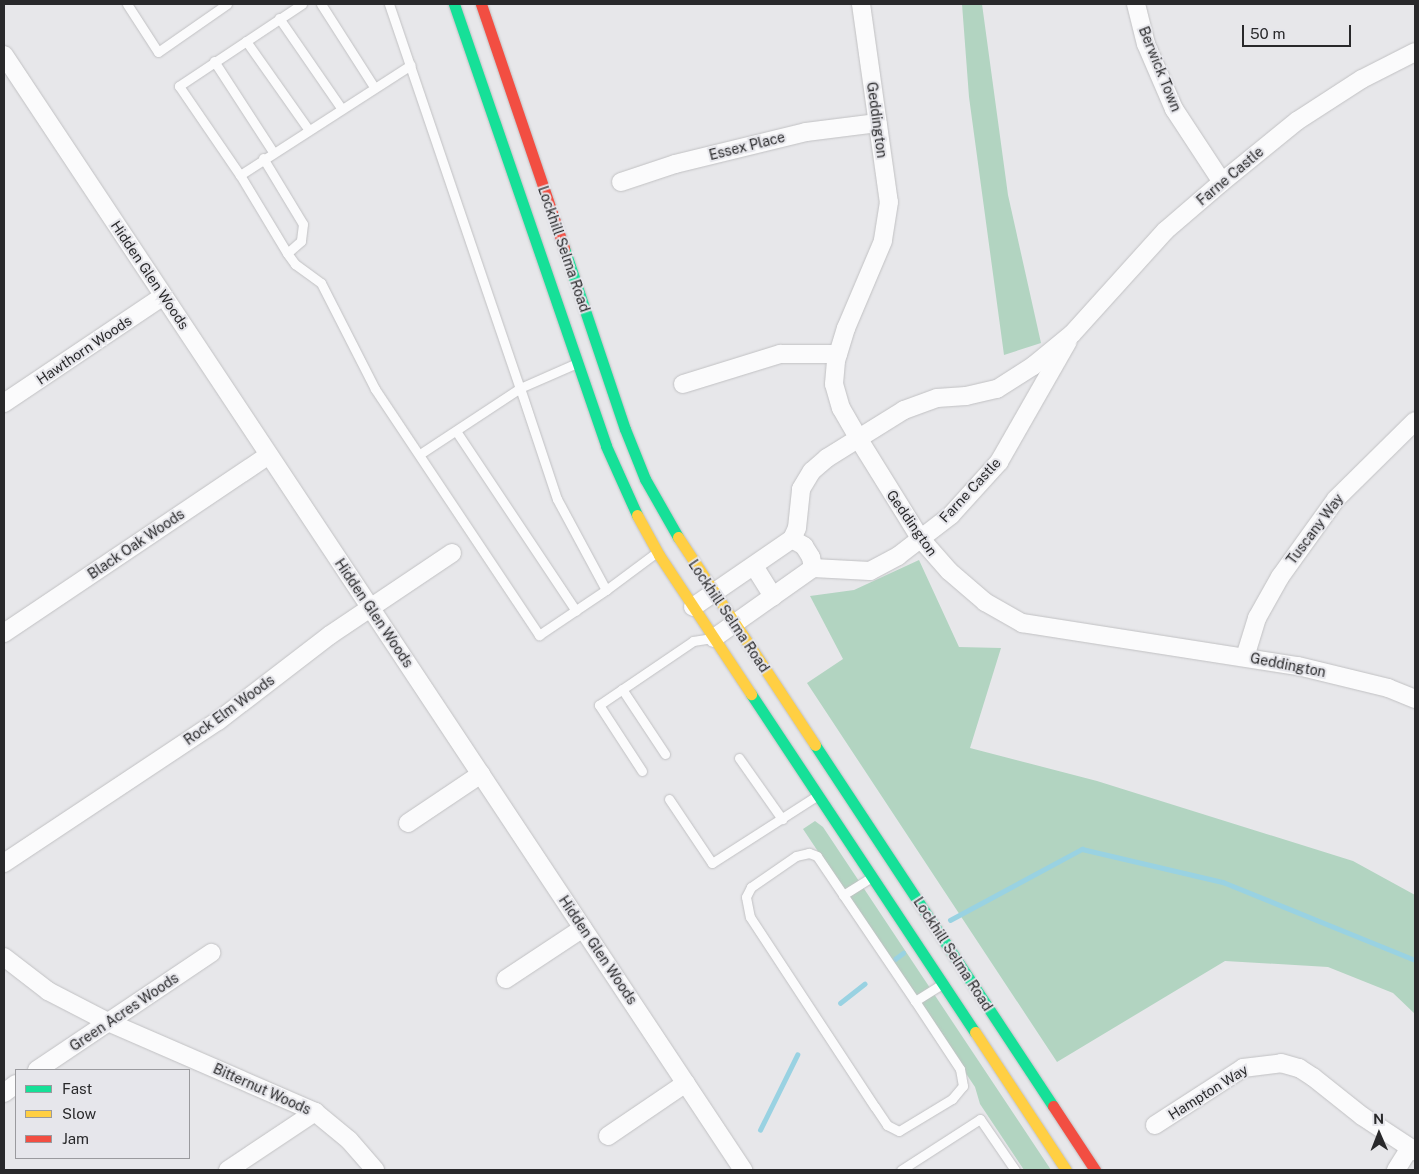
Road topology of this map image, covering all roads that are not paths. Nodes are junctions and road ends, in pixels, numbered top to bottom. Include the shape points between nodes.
1 (127, 4) edge
2 (227, 4) edge
3 (302, 4) edge
4 (321, 4) edge
5 (389, 4) edge
6 (454, 4) edge
7 (481, 4) edge
8 (861, 4) edge
9 (1136, 4) edge
10 (279, 18) junction
11 (246, 40) junction
12 (1415, 52) edge
13 (4, 55) edge
14 (214, 62) junction
15 (411, 64) junction
16 (374, 88) junction
17 (342, 108) junction
18 (877, 123) junction
19 (308, 130) junction
20 (273, 152) junction
21 (263, 158) junction
22 (240, 175) junction
23 (621, 182) dead end
24 (1222, 182) junction
25 (287, 252) junction
26 (163, 296) junction
27 (1072, 334) junction
28 (838, 354) junction
29 (600, 356) junction
30 (577, 363) junction
31 (684, 384) dead end
32 (520, 388) junction
33 (4, 403) edge
34 (1415, 421) edge
35 (456, 431) junction
36 (858, 438) junction
37 (420, 454) junction
38 (269, 455) junction
39 (920, 538) junction
40 (792, 540) junction
41 (657, 552) junction
42 (452, 553) dead end
43 (754, 566) junction
44 (813, 568) junction
45 (606, 590) junction
46 (713, 593) junction
47 (773, 596) junction
48 (370, 607) junction
49 (694, 607) junction
50 (576, 611) junction
51 (734, 623) junction
52 (4, 633) edge
53 (714, 638) junction
54 (1245, 657) junction
55 (622, 689) junction
56 (1415, 699) edge
57 (665, 754) dead end
58 (739, 758) dead end
59 (642, 771) dead end
60 (481, 774) junction
61 (818, 795) junction
62 (669, 798) dead end
63 (782, 819) junction
64 (408, 824) dead end
65 (4, 863) edge
66 (893, 863) junction
67 (872, 877) junction
68 (844, 895) junction
69 (583, 928) junction
70 (210, 953) dead end
71 (4, 957) edge
72 (506, 979) dead end
73 (943, 984) junction
74 (915, 1001) junction
75 (108, 1022) junction
76 (38, 1069) edge
77 (686, 1083) junction
78 (15, 1085) edge
79 (4, 1093) edge
80 (315, 1112) junction
81 (1154, 1125) dead end
82 (608, 1136) dead end
83 (1413, 1149) edge
84 (228, 1170) edge
85 (375, 1170) edge
86 (743, 1170) edge
87 (901, 1170) edge
88 (1014, 1170) edge
89 (1066, 1170) edge
90 (1095, 1170) edge
91 (1396, 1170) edge

1 - 2 lane via 158,52
3 - 10 lane
4 - 16 lane
5 - 15 lane
6 - 30 main road, Lockhill Selma Road
7 - 29 main road, Lockhill Selma Road
8 - 18 street, Geddington
9 - 24 street, Berwick Town via 1146,44 1174,109
10 - 11 lane
10 - 17 lane
11 - 14 lane
11 - 19 lane
12 - 24 street, Farne Castle via 1362,79 1297,121
13 - 26 street, Hidden Glen Woods
14 - 20 lane
14 - 22 lane via 179,86
15 - 16 lane
15 - 32 lane
16 - 17 lane
17 - 19 lane
18 - 23 street, Essex Place via 797,134 675,164
18 - 28 street, Geddington via 889,202 884,241
19 - 20 lane
20 - 21 lane
21 - 22 lane
21 - 25 lane via 302,224 300,241
22 - 25 lane
24 - 27 street, Farne Castle via 1165,231
25 - 37 lane via 295,264 321,283 375,389
26 - 33 street, Hawthorn Woods
26 - 38 street, Hidden Glen Woods
27 - 36 street, Farne Castle via 1033,366 997,389 937,398 904,410
27 - 39 street, Farne Castle via 999,462 951,515
28 - 31 street via 780,354
28 - 36 street, Geddington via 834,384 841,408
29 - 30 street
29 - 46 main road, Lockhill Selma Road via 645,479
30 - 32 lane
30 - 41 main road, Lockhill Selma Road via 626,496
32 - 35 lane
32 - 45 lane via 557,499
34 - 54 street, Tuscany Way via 1366,468 1319,522 1280,577 1257,618
35 - 37 lane
35 - 50 lane
36 - 39 street, Geddington
36 - 40 street, Farne Castle via 812,471 801,489 797,528
37 - 50 lane via 539,635
38 - 48 street, Hidden Glen Woods
38 - 52 street, Black Oak Woods
39 - 44 street, Farne Castle via 870,571
39 - 54 street, Geddington via 949,571 978,596 1022,623
40 - 43 street
40 - 44 street via 804,546
41 - 45 lane
41 - 49 main road, Lockhill Selma Road
42 - 48 street, Rock Elm Woods
43 - 46 street
43 - 47 street
44 - 47 street
45 - 50 lane
46 - 49 street
46 - 51 main road, Lockhill Selma Road
47 - 51 street
48 - 60 street, Hidden Glen Woods
48 - 65 street, Rock Elm Woods via 218,721
49 - 53 main road, Lockhill Selma Road
51 - 53 street
51 - 66 main road, Lockhill Selma Road
53 - 55 lane via 694,641
53 - 61 main road, Lockhill Selma Road
54 - 56 street, Geddington via 1355,679
55 - 57 lane
55 - 59 lane via 599,705
58 - 63 lane
60 - 64 street
60 - 69 street, Hidden Glen Woods
61 - 63 lane
61 - 67 main road, Lockhill Selma Road
62 - 63 lane via 712,863
66 - 67 street
66 - 90 main road, Lockhill Selma Road
67 - 68 lane
67 - 73 main road, Lockhill Selma Road
68 - 74 lane
68 - 74 lane via 817,856 808,853 796,856 751,887 746,897 746,909 887,1125 899,1131 952,1100 963,1086 960,1069
69 - 72 street
69 - 77 street, Hidden Glen Woods
70 - 75 street, Green Acres Woods
71 - 75 street, Bitternut Woods via 48,991
73 - 74 lane
73 - 89 main road, Lockhill Selma Road
75 - 76 street, Green Acres Woods
75 - 80 street, Bitternut Woods
77 - 82 street
77 - 86 street, Hidden Glen Woods
78 - 79 street
80 - 84 street
80 - 85 street, Bitternut Woods via 349,1140
81 - 83 street, Hampton Way via 1242,1068 1282,1063 1306,1072
83 - 91 street
87 - 88 lane via 980,1119

